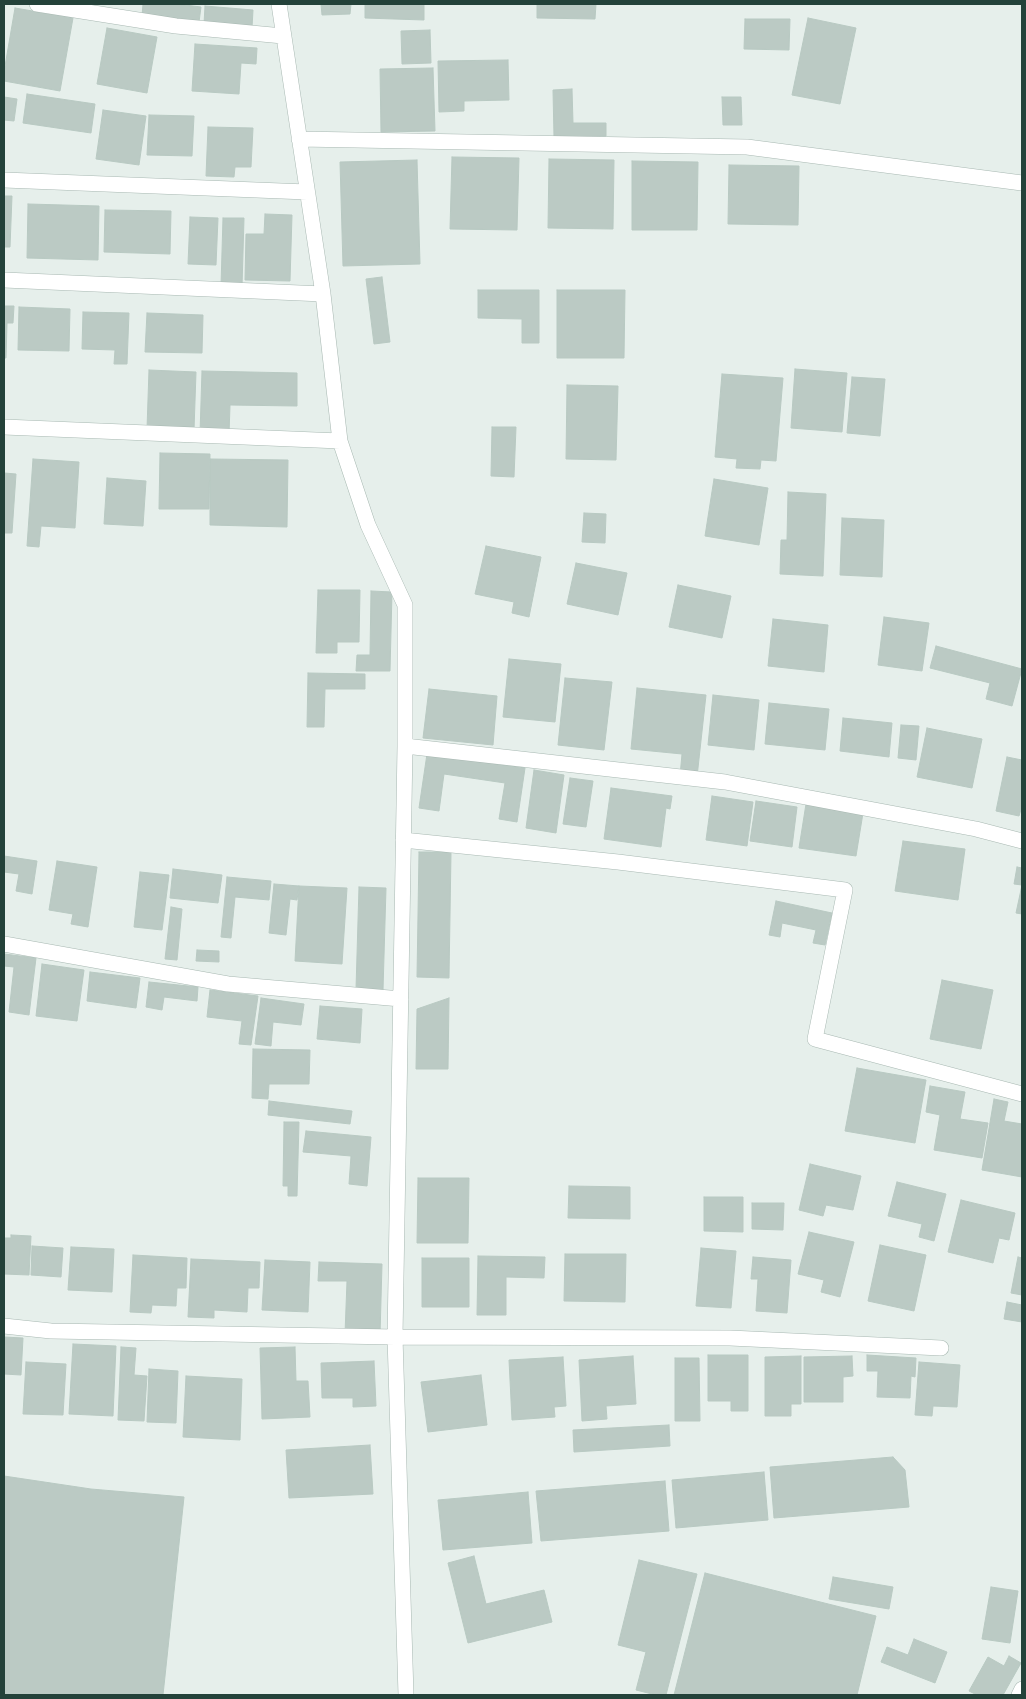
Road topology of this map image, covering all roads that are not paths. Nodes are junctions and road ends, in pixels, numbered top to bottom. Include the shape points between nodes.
1 (37, 4) edge
2 (279, 4) edge
3 (283, 36) junction
4 (299, 139) junction
5 (4, 180) edge
6 (1022, 183) edge
7 (307, 192) junction
8 (4, 280) edge
9 (323, 294) junction
10 (4, 428) edge
11 (340, 441) junction
12 (405, 746) junction
13 (404, 840) junction
14 (1022, 841) edge
15 (4, 944) edge
16 (401, 999) junction
17 (1022, 1094) edge
18 (4, 1326) edge
19 (395, 1337) junction
20 (941, 1348) dead end
21 (1022, 1689) edge
22 (406, 1695) edge
23 (1019, 1695) edge

1 - 3 street via 176,26
2 - 3 street
3 - 4 street
4 - 6 street via 747,147
4 - 7 street
5 - 7 street
7 - 9 street
8 - 9 street
9 - 11 street
10 - 11 street
11 - 12 street via 368,525 405,605
12 - 13 street
12 - 14 street via 725,782 976,829
13 - 16 street
13 - 17 street via 845,890 815,1038
15 - 16 street via 228,984
16 - 19 street
18 - 19 street via 51,1331
19 - 20 street via 730,1338
19 - 22 street
21 - 23 street

